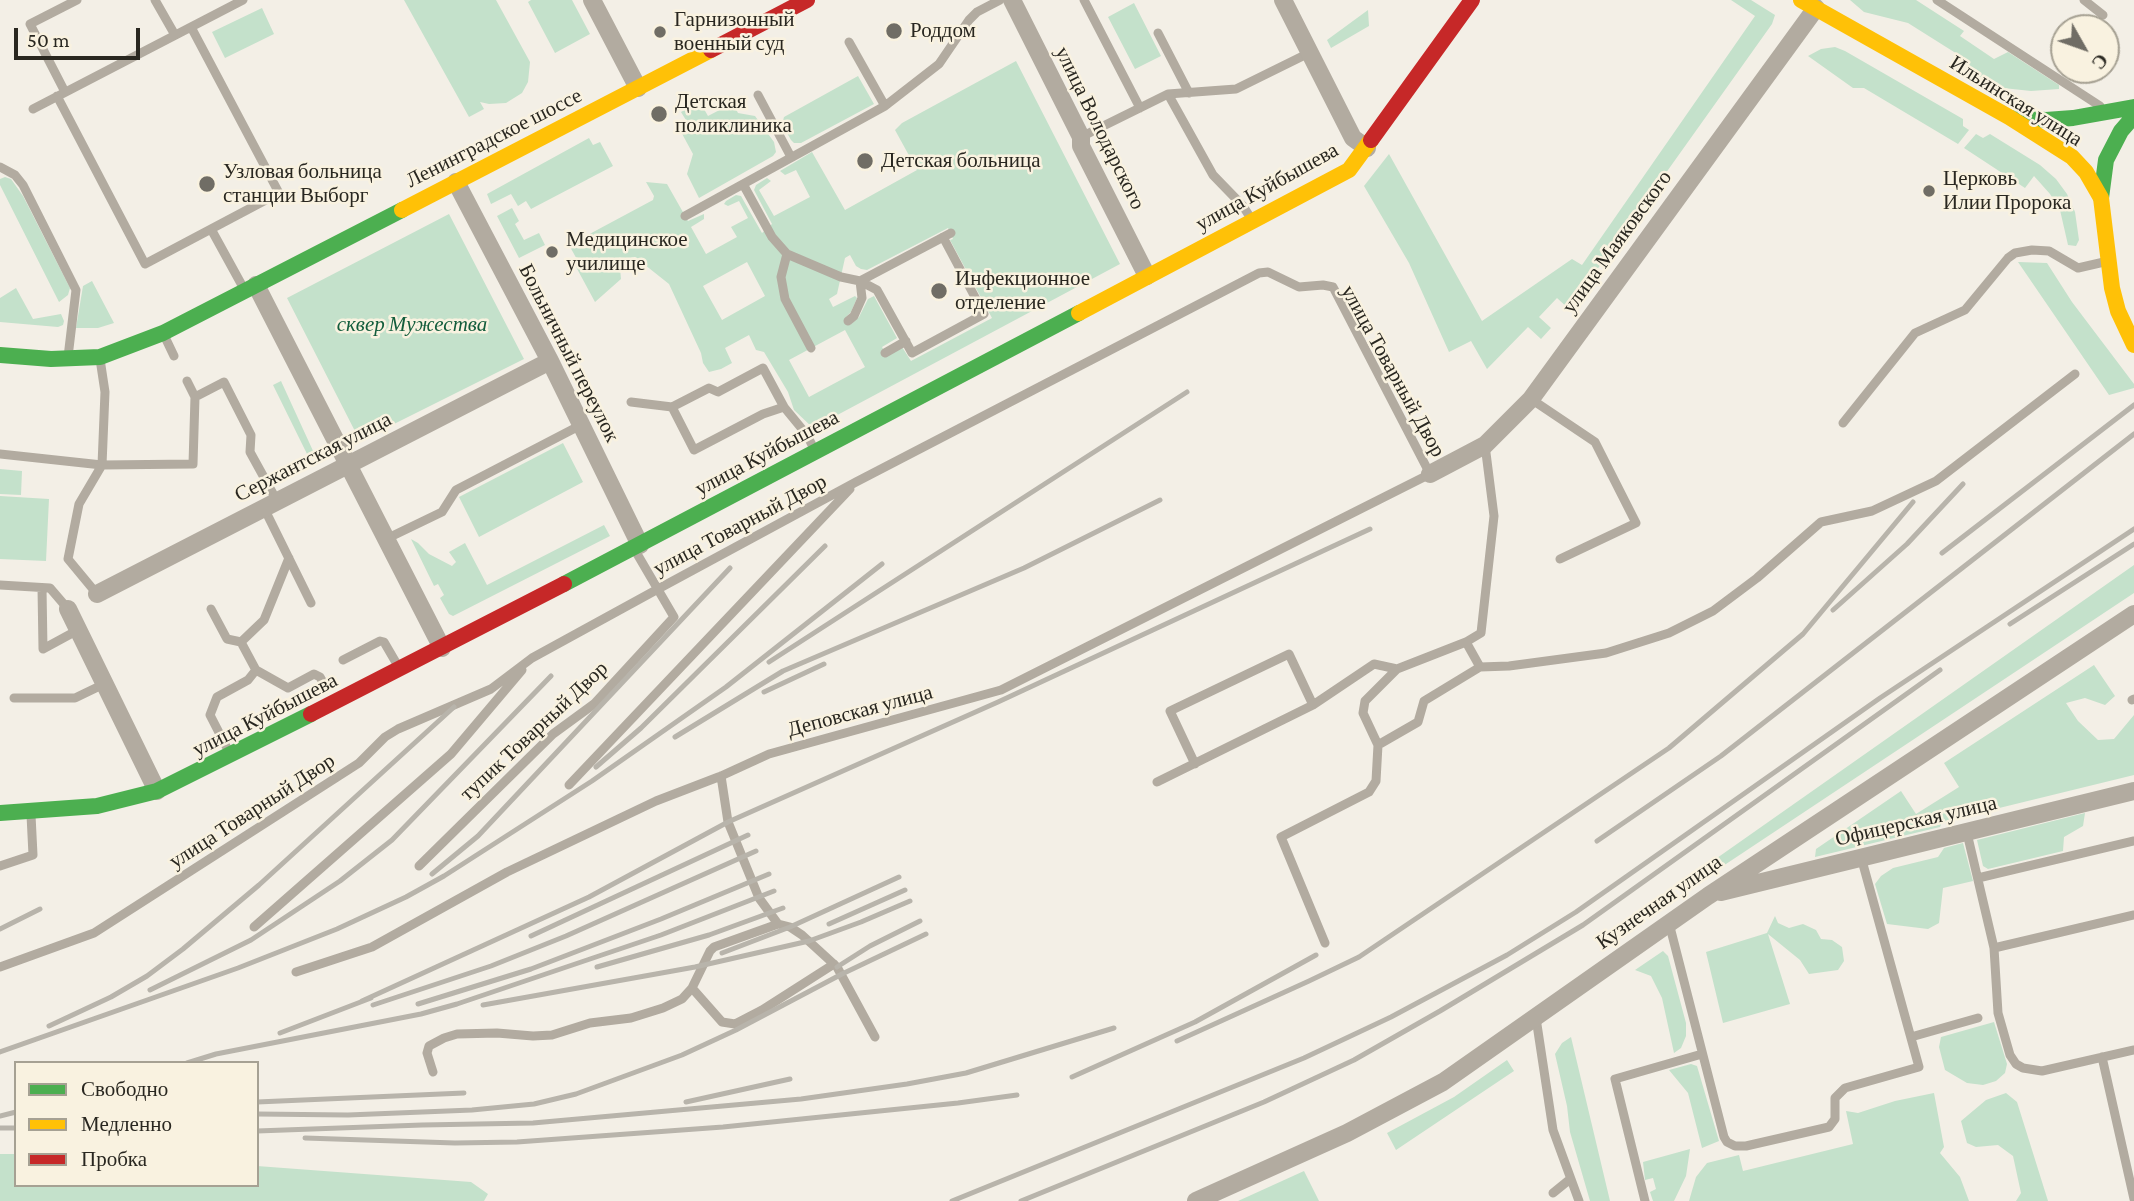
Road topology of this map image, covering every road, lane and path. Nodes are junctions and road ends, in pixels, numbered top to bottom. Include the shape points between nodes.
1 (77, 0) edge
2 (155, 0) edge
3 (243, 0) edge
4 (592, 0) edge
5 (1000, 0) edge
6 (1012, 0) edge
7 (1084, 0) edge
8 (1283, 0) edge
9 (1472, 0) edge
10 (1937, 0) edge
11 (2084, 0) edge
12 (799, 2) edge
13 (230, 3) edge
14 (1808, 4) edge
15 (2102, 14) edge
16 (191, 27) junction
17 (1158, 33) dead end
18 (175, 35) junction
19 (849, 42) dead end
20 (1309, 53) junction
21 (638, 88) junction
22 (1189, 93) junction
23 (61, 94) junction
24 (1168, 94) junction
25 (758, 95) dead end
26 (885, 106) junction
27 (2134, 107) edge
28 (33, 108) dead end
29 (1140, 108) junction
30 (2108, 112) junction
31 (2134, 116) edge
32 (2010, 117) junction
33 (1082, 137) junction
34 (1367, 148) junction
35 (791, 157) junction
36 (0, 167) edge
37 (456, 182) junction
38 (743, 184) junction
39 (2101, 198) junction
40 (685, 216) dead end
41 (1252, 221) junction
42 (211, 229) junction
43 (787, 254) junction
44 (2109, 261) junction
45 (1147, 276) junction
46 (860, 281) junction
47 (250, 288) junction
48 (848, 321) dead end
49 (163, 333) junction
50 (906, 341) junction
51 (2134, 345) edge
52 (811, 348) dead end
53 (885, 353) dead end
54 (0, 355) edge
55 (174, 356) dead end
56 (100, 357) junction
57 (67, 359) junction
58 (550, 361) junction
59 (2075, 374) dead end
60 (187, 381) dead end
61 (195, 397) junction
62 (1531, 399) junction
63 (631, 402) dead end
64 (672, 407) junction
65 (784, 407) junction
66 (1843, 423) dead end
67 (581, 425) junction
68 (1485, 444) junction
69 (815, 451) junction
70 (0, 454) edge
71 (102, 465) junction
72 (348, 465) junction
73 (1430, 474) junction
74 (856, 482) junction
75 (271, 505) junction
76 (386, 539) junction
77 (637, 547) junction
78 (289, 558) junction
79 (1560, 559) dead end
80 (0, 585) edge
81 (43, 588) junction
82 (657, 589) junction
83 (97, 594) joint
84 (311, 603) dead end
85 (68, 609) joint
86 (211, 609) dead end
87 (2134, 614) edge
88 (78, 630) junction
89 (241, 642) junction
90 (1466, 642) junction
91 (442, 648) junction
92 (532, 658) junction
93 (342, 660) dead end
94 (1479, 667) junction
95 (1397, 669) junction
96 (256, 670) junction
97 (400, 670) junction
98 (104, 684) junction
99 (325, 685) dead end
100 (14, 698) dead end
101 (1313, 705) junction
102 (1378, 745) junction
103 (231, 756) junction
104 (1195, 764) junction
105 (721, 776) junction
106 (1157, 782) dead end
107 (569, 785) dead end
108 (157, 791) junction
109 (2134, 791) edge
110 (31, 812) junction
111 (0, 813) edge
112 (1967, 833) junction
113 (2134, 841) edge
114 (1861, 857) junction
115 (0, 866) edge
116 (419, 866) dead end
117 (1978, 878) junction
118 (1708, 895) junction
119 (2134, 915) edge
120 (1669, 923) junction
121 (778, 924) junction
122 (254, 927) dead end
123 (1325, 943) dead end
124 (1994, 948) junction
125 (834, 964) junction
126 (0, 967) edge
127 (296, 972) dead end
128 (692, 988) junction
129 (1536, 1016) junction
130 (1978, 1018) dead end
131 (874, 1037) dead end
132 (1911, 1037) junction
133 (2134, 1050) edge
134 (1702, 1054) junction
135 (2102, 1057) junction
136 (433, 1072) dead end
137 (1569, 1180) junction
138 (1553, 1193) dead end
139 (2134, 1199) edge
140 (1196, 1201) edge
141 (1579, 1201) edge
142 (1645, 1201) edge

1 - 23 lane via 30,24
2 - 18 lane
3 - 13 lane
4 - 21 street
5 - 26 lane via 977,12 939,64
6 - 33 street, улица Володарского
7 - 29 lane
8 - 20 street
9 - 34 main road, улица Куйбышева
10 - 30 lane
11 - 15 lane
12 - 21 main road, Ленинградское шоссе
13 - 16 lane
14 - 32 main road, Ильинская улица
14 - 62 street, улица Маяковского
16 - 18 lane
16 - 42 lane via 279,193
17 - 22 lane
18 - 23 lane
19 - 26 lane
20 - 22 lane via 1236,89
20 - 34 street via 1353,138
21 - 37 main road, Ленинградское шоссе
22 - 24 lane
23 - 28 lane
23 - 42 lane via 145,264
24 - 29 lane
24 - 41 lane via 1213,175
25 - 35 lane
26 - 35 lane
27 - 30 main road
29 - 33 lane
30 - 32 main road via 2046,120
31 - 39 main road via 2106,160
32 - 39 main road, Ильинская улица via 2072,157
33 - 45 street, улица Володарского via 1081,146
34 - 41 main road, улица Куйбышева via 1352,168
35 - 38 lane
36 - 57 lane via 15,174 23,185 76,290
37 - 47 main road, Ленинградское шоссе
37 - 58 street, Больничный переулок
38 - 40 lane
38 - 43 lane via 772,237
39 - 44 main road, Ильинская улица
41 - 45 main road, улица Куйбышева
42 - 47 lane
43 - 46 lane
43 - 52 lane via 781,277 785,299
44 - 51 main road, Ильинская улица via 2112,288
44 - 66 lane via 2078,268 2049,251 2015,253 1965,310 1915,333
45 - 69 main road, улица Куйбышева
46 - 48 lane via 862,299
46 - 50 lane via 877,290
46 - 50 lane via 947,235 984,314 912,353
47 - 49 main road, Ленинградское шоссе
47 - 72 street
49 - 55 lane
49 - 56 main road, Ленинградское шоссе
50 - 53 lane
54 - 57 main road, Ленинградское шоссе
56 - 57 main road, Ленинградское шоссе
56 - 71 lane via 105,388
58 - 67 street, Больничный переулок
58 - 72 street, Сержантская улица
59 - 94 lane via 1936,481 1872,511 1821,523 1713,611 1669,633 1606,653
60 - 61 lane
61 - 71 lane via 192,464
61 - 75 lane via 224,382 251,435 250,452
62 - 68 street, улица Маяковского
62 - 79 lane via 1595,442 1636,523
63 - 64 lane
64 - 65 lane via 763,368
64 - 65 lane via 694,450
65 - 69 lane
67 - 76 lane via 456,490 442,512
67 - 77 street, Больничный переулок
68 - 73 street, улица Маяковского
68 - 90 lane via 1494,516 1481,633
69 - 77 main road, улица Куйбышева
70 - 71 lane
71 - 83 lane via 79,504 68,559
72 - 75 street, Сержантская улица
72 - 76 street
73 - 74 lane, улица Товарный Двор via 1333,287 1299,287 1268,272
73 - 105 lane, Деповская улица via 1001,691 769,754
74 - 82 lane, улица Товарный Двор
74 - 107 lane
75 - 78 lane
75 - 83 street, Сержантская улица
76 - 91 street
77 - 82 lane, тупик Товарный Двор
77 - 91 main road, улица Куйбышева
78 - 84 lane
78 - 89 lane via 264,620
80 - 81 lane
81 - 85 lane via 50,588
81 - 88 lane via 43,649
82 - 92 lane, улица Товарный Двор
82 - 116 lane, тупик Товарный Двор via 674,617 594,704 553,734
85 - 88 street
86 - 89 lane via 227,639
87 - 118 street, Кузнечная улица
88 - 98 street
89 - 96 lane
90 - 94 lane
90 - 95 lane
91 - 97 main road, улица Куйбышева
92 - 122 lane via 451,754
92 - 126 lane, улица Товарный Двор via 491,689 385,737 359,763 94,933
93 - 97 lane via 380,641
94 - 102 lane via 1424,701 1418,722
95 - 101 lane via 1374,664
95 - 102 lane via 1365,701 1363,713
96 - 99 lane via 288,688 314,674
96 - 103 lane via 217,698 210,715
97 - 103 main road, улица Куйбышева
98 - 100 lane via 75,698
98 - 108 street
101 - 104 lane
101 - 104 lane via 1289,654 1170,711
102 - 123 lane via 1376,780 1368,792 1281,837
103 - 108 main road, улица Куйбышева
104 - 106 lane
105 - 121 lane via 735,841 759,898
105 - 127 lane, Деповская улица via 656,801 507,872 372,947
108 - 110 main road, улица Куйбышева via 97,806
109 - 112 street, Офицерская улица
110 - 111 main road, улица Куйбышева
110 - 115 lane via 33,855
112 - 114 street, Офицерская улица
112 - 117 lane
113 - 117 lane
114 - 118 street, Офицерская улица
114 - 132 lane
117 - 124 lane
118 - 120 street, Кузнечная улица
119 - 124 lane
120 - 129 street, Кузнечная улица
120 - 134 lane
121 - 125 lane via 802,934
121 - 128 lane via 714,947
124 - 135 lane via 1996,999 2016,1063 2042,1071
125 - 128 lane via 735,1024 722,1022
125 - 131 lane
128 - 136 lane via 663,1008 552,1035 457,1034 444,1038 429,1046
129 - 137 lane via 1553,1130
129 - 140 street, Кузнечная улица via 1397,1109
130 - 132 lane
132 - 134 lane via 1919,1067 1845,1088 1835,1098 1835,1119 1829,1126 1745,1146 1735,1146 1724,1137
133 - 135 lane
134 - 142 lane via 1615,1079
135 - 139 lane
137 - 138 lane
137 - 141 lane

